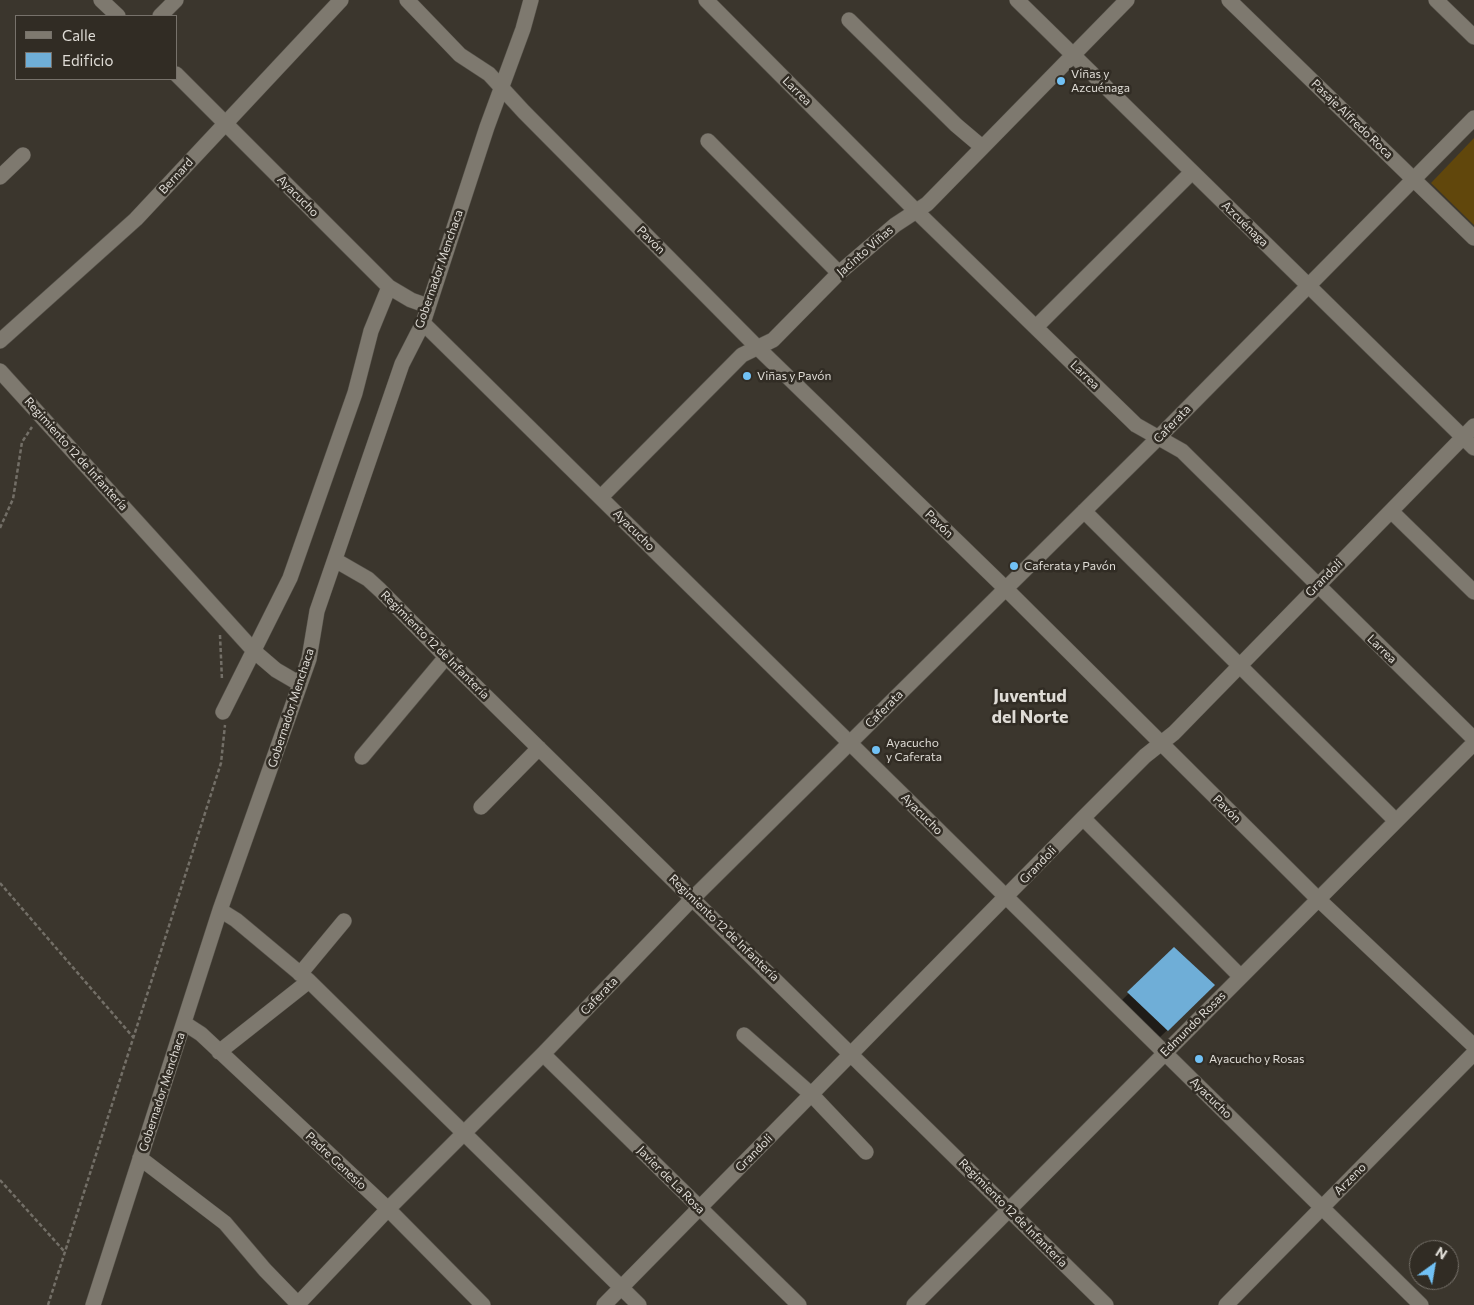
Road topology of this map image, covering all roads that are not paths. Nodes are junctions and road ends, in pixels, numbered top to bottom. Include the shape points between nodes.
1 (101, 0) edge
2 (176, 0) edge
3 (341, 0) edge
4 (407, 0) edge
5 (531, 0) edge
6 (706, 0) edge
7 (1017, 0) edge
8 (1126, 0) edge
9 (1229, 0) edge
10 (1436, 0) edge
11 (117, 15) edge
12 (161, 15) edge
13 (849, 20) dead end
14 (1474, 37) edge
15 (1073, 55) junction
16 (178, 76) edge
17 (502, 87) junction
18 (1474, 118) edge
19 (225, 123) junction
20 (708, 141) dead end
21 (982, 148) junction
22 (22, 155) dead end
23 (1192, 172) junction
24 (0, 177) edge
25 (1414, 178) junction
26 (916, 211) junction
27 (1474, 238) edge
28 (839, 273) junction
29 (1308, 284) junction
30 (389, 287) junction
31 (428, 306) junction
32 (424, 323) junction
33 (1036, 327) junction
34 (0, 341) edge
35 (756, 347) junction
36 (0, 371) edge
37 (1474, 426) edge
38 (1158, 438) junction
39 (1463, 438) junction
40 (1474, 448) edge
41 (601, 497) junction
42 (1084, 511) junction
43 (1391, 511) junction
44 (335, 560) junction
45 (1317, 585) junction
46 (1005, 588) junction
47 (1474, 592) edge
48 (255, 652) junction
49 (446, 657) junction
50 (1240, 665) junction
51 (300, 684) junction
52 (223, 712) road end
53 (1474, 739) edge
54 (849, 743) junction
55 (1161, 743) junction
56 (1474, 743) edge
57 (539, 748) junction
58 (362, 757) dead end
59 (481, 807) dead end
60 (1083, 818) junction
61 (1396, 821) junction
62 (693, 898) junction
63 (1006, 898) junction
64 (1317, 898) junction
65 (220, 910) junction
66 (344, 921) dead end
67 (1240, 976) junction
68 (304, 978) junction
69 (184, 1023) junction
70 (744, 1035) dead end
71 (1474, 1046) edge
72 (219, 1052) junction
73 (1165, 1053) junction
74 (1474, 1053) edge
75 (543, 1054) junction
76 (853, 1054) junction
77 (812, 1095) junction
78 (464, 1133) junction
79 (866, 1152) dead end
80 (140, 1158) junction
81 (1323, 1206) junction
82 (388, 1208) junction
83 (699, 1208) junction
84 (1009, 1210) junction
85 (621, 1287) junction
86 (299, 1304) edge
87 (93, 1305) edge
88 (483, 1305) edge
89 (604, 1305) edge
90 (639, 1305) edge
91 (799, 1305) edge
92 (914, 1305) edge
93 (1106, 1305) edge
94 (1226, 1305) edge
95 (1421, 1305) edge

1 - 11 street
2 - 12 street
3 - 19 street, Bernard
4 - 17 street, Pavón via 460,55 490,74
5 - 17 street, Gobernador Menchaca
6 - 26 street, Larrea
7 - 15 street, Azcuénaga
8 - 15 street, Jacinto Viñas
9 - 25 street, Pasaje Alfredo Roca
10 - 14 street
13 - 21 street
15 - 21 street, Jacinto Viñas
15 - 23 street, Azcuénaga
16 - 19 street, Ayacucho
17 - 31 street, Gobernador Menchaca
17 - 35 street, Pavón
18 - 25 street, Caferata
19 - 30 street, Ayacucho
19 - 34 street, Bernard via 136,219
20 - 28 street
21 - 26 street, Jacinto Viñas via 927,204
22 - 24 street
23 - 29 street, Azcuénaga
23 - 33 street
25 - 27 street, Pasaje Alfredo Roca
25 - 29 street, Caferata
26 - 28 street, Jacinto Viñas
26 - 33 street, Larrea
28 - 35 street, Jacinto Viñas via 773,340
29 - 38 street, Caferata
29 - 39 street, Azcuénaga
30 - 31 street, Ayacucho
30 - 48 street via 371,331 356,393 300,553
31 - 32 street, Gobernador Menchaca
32 - 41 street, Ayacucho
32 - 44 street, Gobernador Menchaca via 402,364
33 - 38 street, Larrea via 1136,425
35 - 41 street, Jacinto Viñas via 730,366
35 - 46 street, Pavón
36 - 48 street, Regimiento 12 de Infantería
37 - 39 street, Grandoli
38 - 42 street, Caferata
38 - 45 street, Larrea via 1182,451
39 - 40 street, Azcuénaga
39 - 43 street, Grandoli
41 - 54 street, Ayacucho
42 - 46 street, Caferata
42 - 50 street
43 - 45 street, Grandoli
43 - 47 street
44 - 49 street, Regimiento 12 de Infantería via 368,579
44 - 51 street, Gobernador Menchaca via 317,611 312,647
45 - 50 street, Grandoli
45 - 53 street, Larrea
46 - 54 street, Caferata
46 - 55 street, Pavón
48 - 51 street, Regimiento 12 de Infantería
48 - 52 street
49 - 57 street, Regimiento 12 de Infantería
49 - 58 street
50 - 55 street, Grandoli
50 - 61 street
51 - 65 street, Gobernador Menchaca
54 - 62 street, Caferata
54 - 63 street, Ayacucho
55 - 60 street, Grandoli
55 - 64 street, Pavón
56 - 61 street, Edmundo Rosas
57 - 59 street
57 - 62 street, Regimiento 12 de Infantería
60 - 63 street, Grandoli
60 - 67 street
61 - 64 street, Edmundo Rosas
62 - 75 street, Caferata
62 - 76 street, Regimiento 12 de Infantería
63 - 73 street, Ayacucho
63 - 76 street, Grandoli
64 - 67 street, Edmundo Rosas
64 - 71 street, Pavón
65 - 68 street
65 - 69 street, Gobernador Menchaca
66 - 68 street
67 - 73 street, Edmundo Rosas
68 - 72 street
68 - 78 street
69 - 72 street, Padre Genesio
69 - 80 street, Gobernador Menchaca
70 - 77 street
72 - 82 street, Padre Genesio
73 - 81 street, Ayacucho
73 - 84 street, Edmundo Rosas
74 - 81 street, Arzeno
75 - 78 street, Caferata
75 - 83 street, Javier de La Rosa
76 - 77 street, Grandoli
76 - 84 street, Regimiento 12 de Infantería
77 - 79 street
77 - 83 street, Grandoli
78 - 82 street, Caferata
78 - 85 street
80 - 86 street via 225,1223
80 - 87 street, Gobernador Menchaca
81 - 94 street, Arzeno
81 - 95 street, Ayacucho
82 - 86 street, Caferata
82 - 88 street, Padre Genesio
83 - 85 street, Grandoli
83 - 91 street, Javier de La Rosa
84 - 92 street, Edmundo Rosas
84 - 93 street, Regimiento 12 de Infantería
85 - 89 street, Grandoli
85 - 90 street

